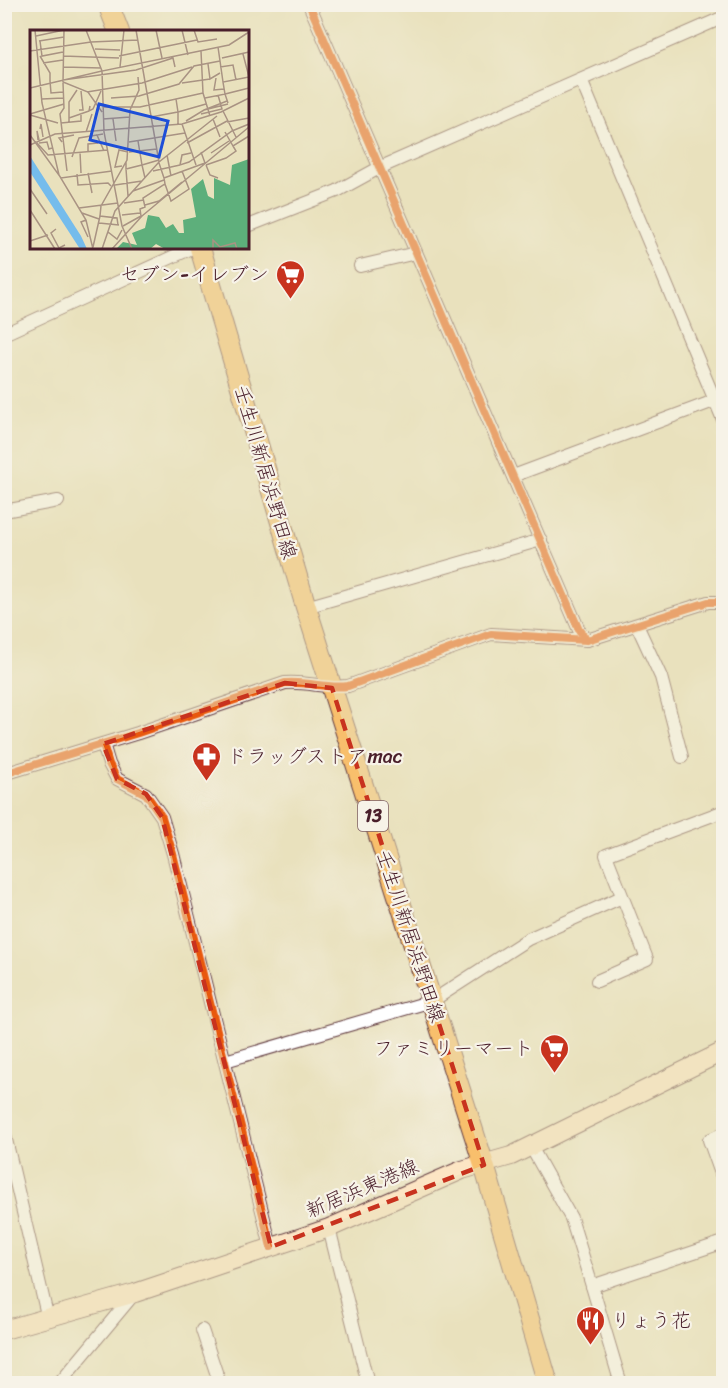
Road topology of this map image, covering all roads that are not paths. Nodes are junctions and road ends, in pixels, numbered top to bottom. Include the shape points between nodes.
1 (108, 4) edge
2 (309, 4) edge
3 (723, 17) edge
4 (118, 30) edge
5 (581, 80) junction
6 (379, 168) junction
7 (249, 225) edge
8 (190, 249) edge
9 (200, 249) edge
10 (416, 253) junction
11 (360, 266) dead end
12 (4, 334) edge
13 (720, 400) edge
14 (723, 422) edge
15 (513, 476) junction
16 (58, 501) dead end
17 (4, 511) edge
18 (541, 540) junction
19 (723, 602) edge
20 (306, 607) junction
21 (637, 625) junction
22 (586, 640) junction
23 (332, 688) junction
24 (103, 744) junction
25 (682, 757) dead end
26 (4, 774) edge
27 (723, 811) edge
28 (622, 897) junction
29 (597, 981) dead end
30 (432, 1001) junction
31 (723, 1051) edge
32 (225, 1061) junction
33 (4, 1131) edge
34 (723, 1133) edge
35 (530, 1145) junction
36 (6, 1147) edge
37 (484, 1165) junction
38 (723, 1182) edge
39 (329, 1228) junction
40 (723, 1242) edge
41 (271, 1248) junction
42 (592, 1286) junction
43 (135, 1293) junction
44 (48, 1319) junction
45 (4, 1330) edge
46 (202, 1330) dead end
47 (59, 1383) edge
48 (220, 1383) edge
49 (368, 1383) edge
50 (548, 1383) edge
51 (621, 1383) edge

1 - 4 main road
2 - 6 street
3 - 5 street
5 - 6 street
5 - 13 street
6 - 7 street via 337,191
6 - 10 street
8 - 12 street
9 - 20 main road, 壬生川新居浜野田線 / 13
10 - 11 street
10 - 15 street
13 - 14 street
13 - 15 street
15 - 18 street
16 - 17 street
18 - 20 street
18 - 22 street
19 - 21 street via 708,602
20 - 23 main road, 壬生川新居浜野田線 / 13
21 - 22 street
21 - 25 street via 661,677
22 - 23 street via 491,634 348,686
23 - 24 street via 285,683
23 - 30 main road, 壬生川新居浜野田線 / 13
24 - 26 street
24 - 32 street via 117,778 146,794 162,817
27 - 28 street via 606,855
28 - 29 street via 647,959
28 - 30 street via 528,939
30 - 32 street
30 - 37 main road, 壬生川新居浜野田線 / 13
31 - 35 main road, 新居浜東港線
32 - 41 street
33 - 36 street
34 - 38 street via 709,1140
35 - 37 main road, 新居浜東港線
35 - 42 street via 571,1218
36 - 44 street
37 - 39 main road, 新居浜東港線 via 462,1170
37 - 50 main road, 壬生川新居浜野田線 / 13
39 - 41 main road, 新居浜東港線
39 - 49 street
40 - 42 street
41 - 43 main road, 新居浜東港線
42 - 51 street
43 - 44 main road, 新居浜東港線
43 - 47 street
44 - 45 main road, 新居浜東港線
46 - 48 street

